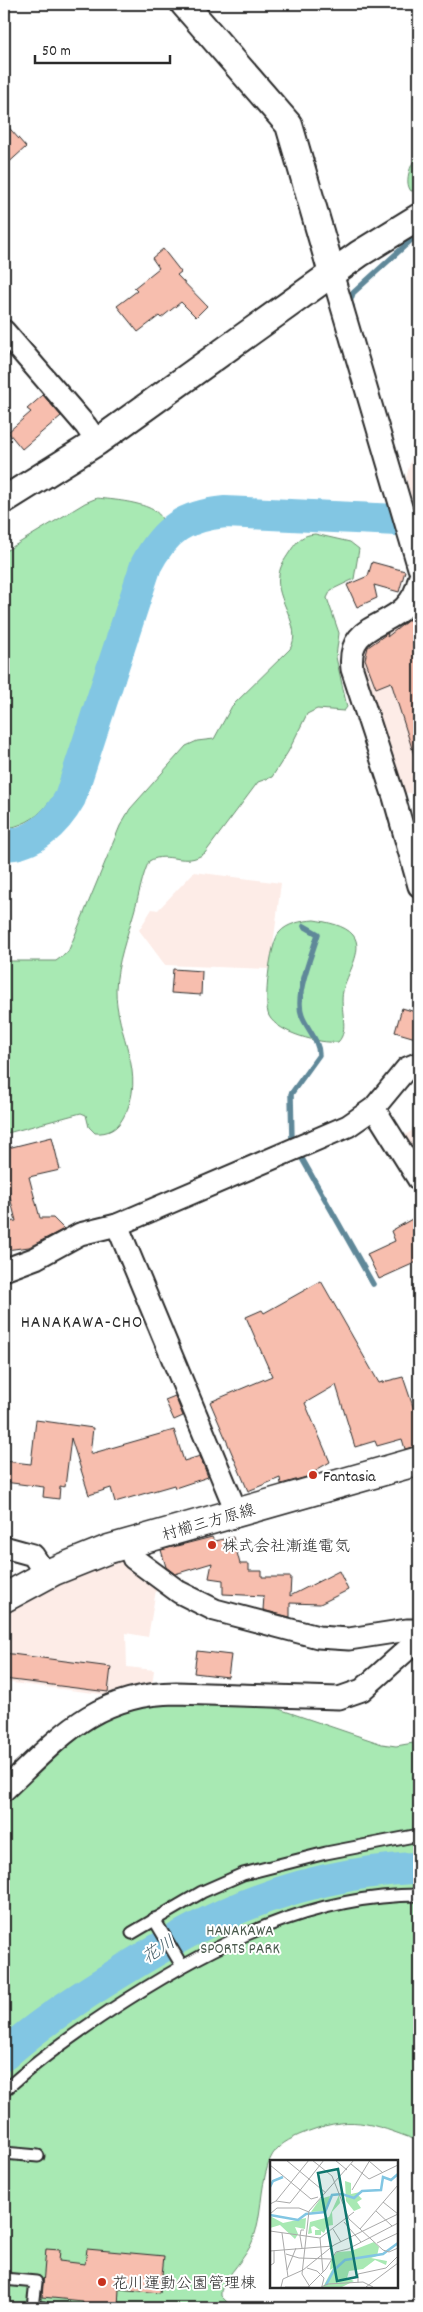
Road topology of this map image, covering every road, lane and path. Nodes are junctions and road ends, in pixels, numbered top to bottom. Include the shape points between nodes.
1 (184, 4) edge
2 (419, 217) edge
3 (332, 274) junction
4 (4, 332) edge
5 (97, 442) junction
6 (4, 500) edge
7 (419, 568) edge
8 (419, 579) edge
9 (419, 886) edge
10 (419, 1064) edge
11 (374, 1108) junction
12 (419, 1180) edge
13 (116, 1225) junction
14 (4, 1270) edge
15 (419, 1461) edge
16 (237, 1513) junction
17 (129, 1543) junction
18 (4, 1547) edge
19 (46, 1575) junction
20 (4, 1598) edge
21 (419, 1638) edge
22 (4, 1790) edge
23 (419, 1835) edge
24 (419, 1895) edge
25 (156, 1922) junction
26 (132, 1933) dead end
27 (180, 1963) junction
28 (4, 2091) edge
29 (4, 2152) edge
30 (38, 2156) dead end
31 (4, 2279) edge
32 (44, 2308) edge

1 - 3 street via 289,125
2 - 3 street
3 - 5 street
3 - 7 street
4 - 5 street
5 - 6 street
8 - 9 street via 413,598 406,607 358,637 351,658
10 - 11 street via 407,1068
11 - 12 street
11 - 13 street via 348,1126
13 - 14 street via 80,1234 36,1258
13 - 16 street
15 - 16 main road, 村櫛三方原線
16 - 17 main road, 村櫛三方原線
17 - 19 main road, 村櫛三方原線
17 - 21 street via 134,1558 185,1596 215,1610 318,1637 349,1638 413,1630
18 - 19 street via 33,1555
19 - 20 main road, 村櫛三方原線
21 - 22 street via 362,1690 339,1698 156,1693 116,1702 80,1720
23 - 25 lane via 258,1870 202,1892
24 - 27 lane via 376,1899 299,1914 262,1926
25 - 26 lane
25 - 27 lane
27 - 28 lane via 58,2045
29 - 30 lane
31 - 32 lane via 36,2282 33,2307

